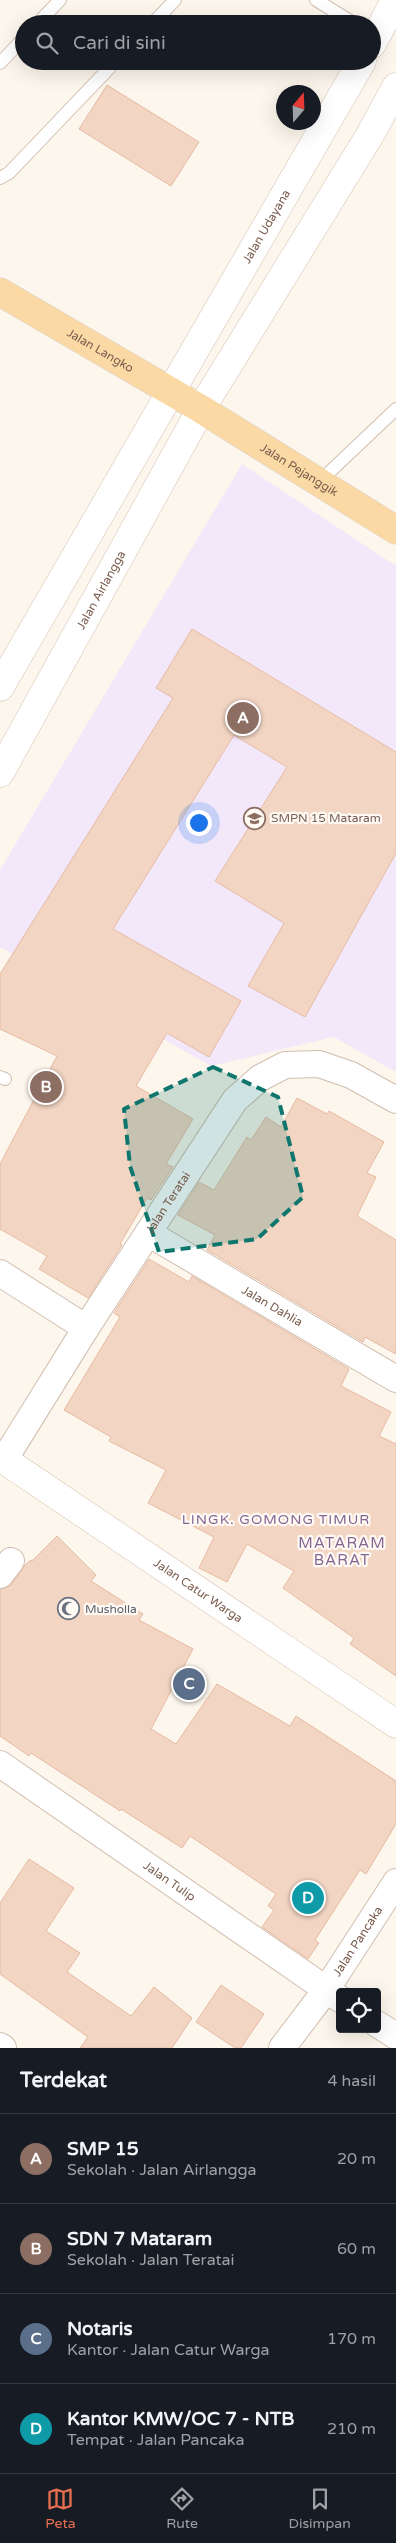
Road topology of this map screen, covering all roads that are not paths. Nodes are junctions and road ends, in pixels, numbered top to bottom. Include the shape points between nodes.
1 (60, 0) edge
2 (175, 0) edge
3 (316, 0) edge
4 (394, 0) edge
5 (46, 15) edge
6 (161, 15) edge
7 (339, 15) edge
8 (381, 18) edge
9 (15, 47) edge
10 (0, 63) edge
11 (107, 70) edge
12 (357, 70) edge
13 (396, 87) edge
14 (0, 178) edge
15 (0, 292) edge
16 (171, 391) junction
17 (202, 409) junction
18 (396, 409) edge
19 (319, 482) junction
20 (396, 530) edge
21 (0, 687) edge
22 (0, 773) edge
23 (396, 1100) edge
24 (148, 1232) junction
25 (0, 1273) edge
26 (86, 1328) junction
27 (396, 1379) edge
28 (2, 1458) edge
29 (396, 1724) edge
30 (0, 1764) edge
31 (396, 1882) edge
32 (333, 1995) edge
33 (381, 2027) edge
34 (396, 2036) edge
35 (0, 2046) edge
36 (3, 2048) edge
37 (282, 2048) edge

1 - 5 lane
2 - 6 lane
3 - 7 lane
4 - 8 main road
9 - 10 lane
11 - 14 lane via 9,173
12 - 16 main road, Jalan Udayana
13 - 17 main road
15 - 16 main road, Jalan Langko
16 - 17 main road, Jalan Langko
16 - 21 main road
17 - 19 main road, Jalan Pejanggik
17 - 22 main road, Jalan Airlangga
18 - 19 lane
19 - 20 main road, Jalan Pejanggik
23 - 24 street, Jalan Teratai via 352,1075 319,1064 285,1065 260,1078 235,1100
24 - 26 street, Jalan Teratai
24 - 27 street, Jalan Dahlia
25 - 26 street
26 - 28 street, Jalan Teratai
28 - 29 main road, Jalan Catur Warga
30 - 32 street, Jalan Tulip
31 - 32 street, Jalan Pancaka
32 - 37 street, Jalan Pancaka
33 - 34 street
35 - 36 street

